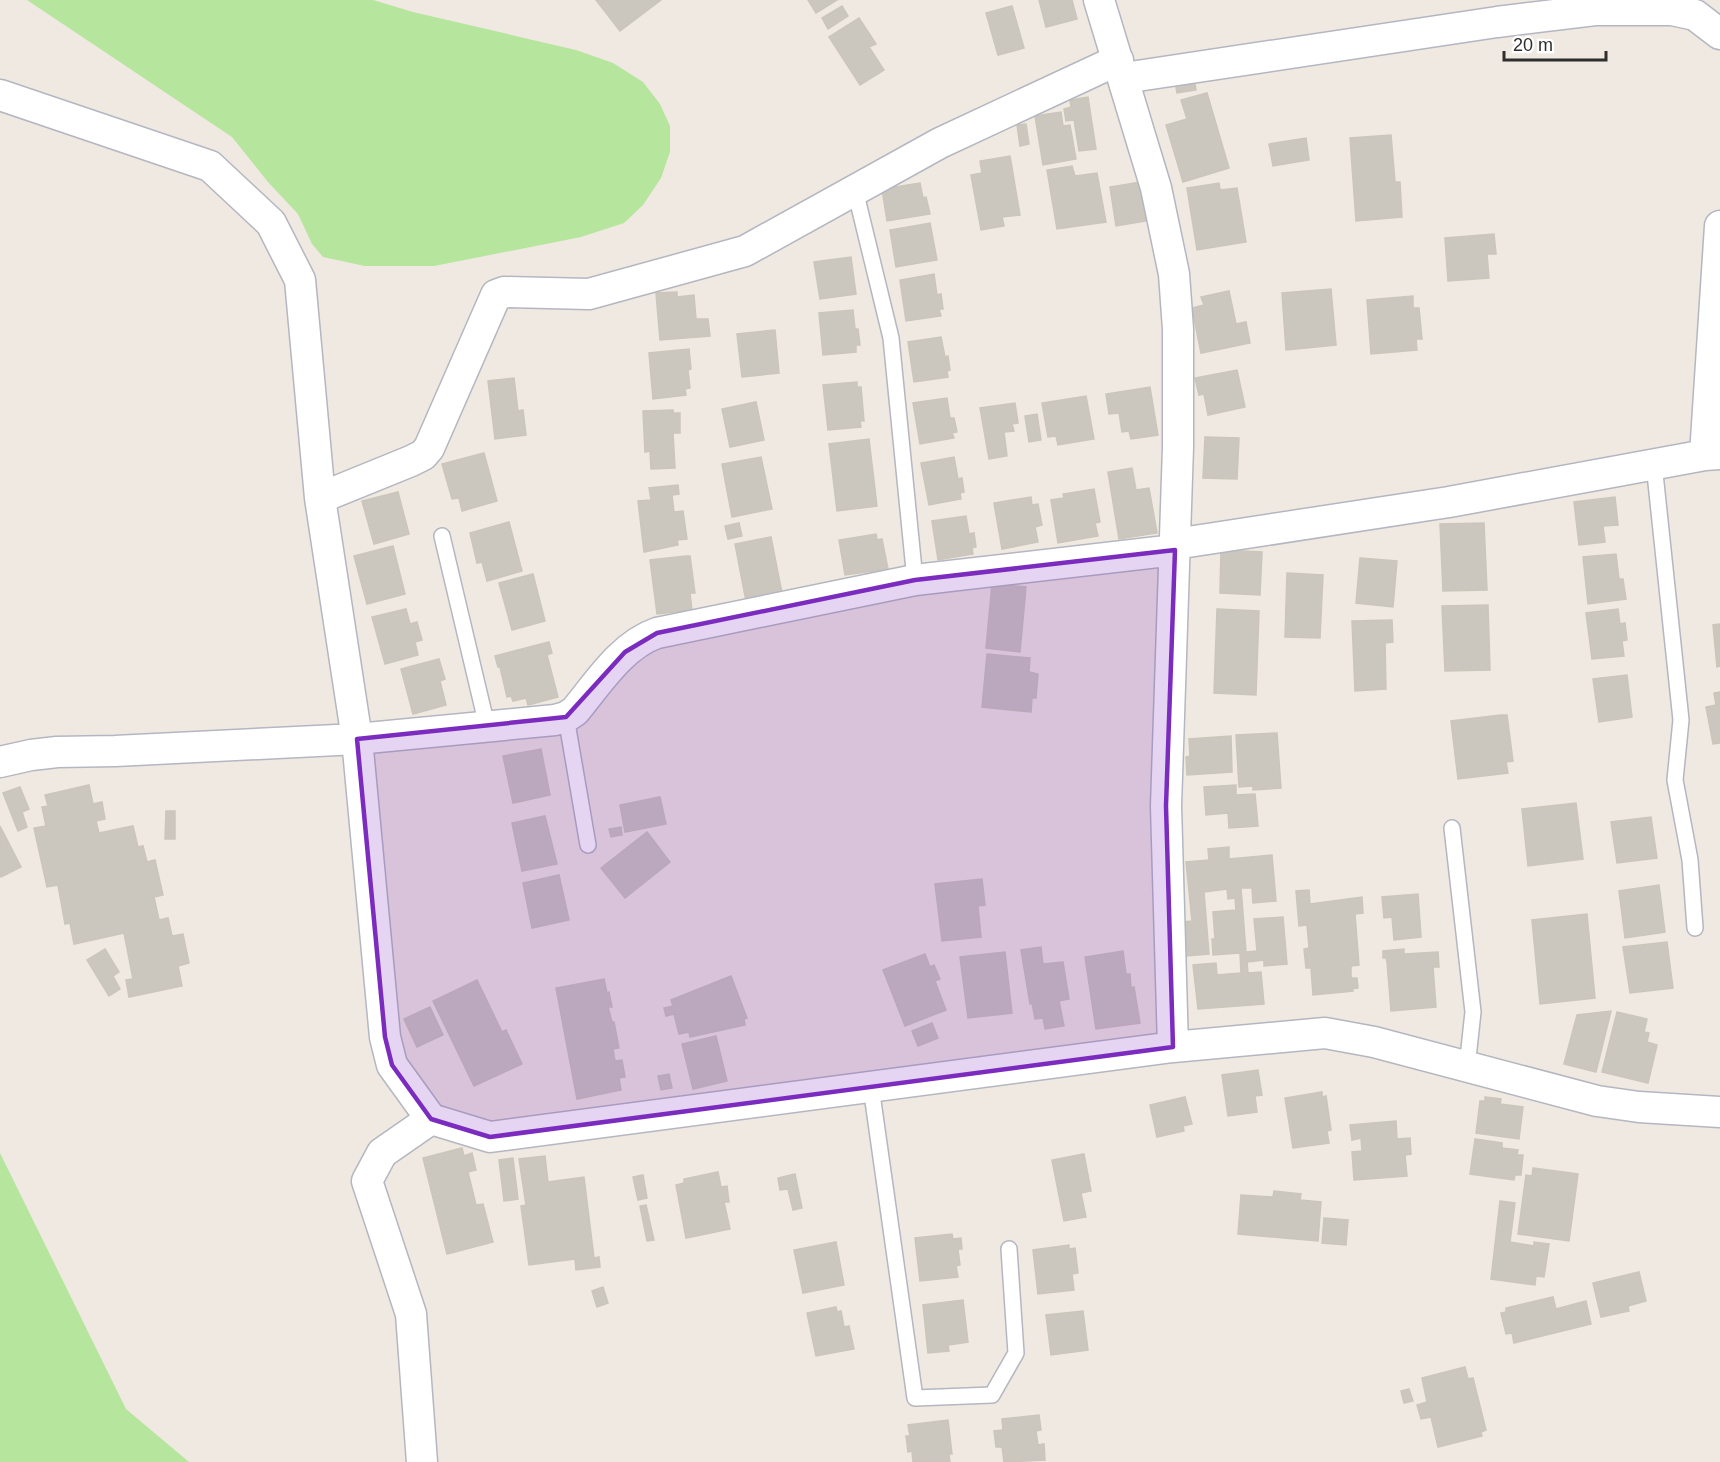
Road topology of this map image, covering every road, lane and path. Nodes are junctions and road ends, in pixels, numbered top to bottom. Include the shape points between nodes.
1 (1100, 1) edge
2 (1595, 5) edge
3 (1720, 34) edge
4 (1121, 69) junction
5 (0, 95) edge
6 (855, 190) junction
7 (1720, 226) edge
8 (1712, 455) edge
9 (1654, 464) junction
10 (320, 498) junction
11 (442, 536) dead end
12 (1175, 547) junction
13 (915, 580) junction
14 (566, 717) junction
15 (487, 726) junction
16 (357, 739) junction
17 (0, 762) edge
18 (1452, 828) dead end
19 (588, 846) dead end
20 (1695, 928) dead end
21 (1173, 1047) junction
22 (1467, 1067) junction
23 (870, 1087) junction
24 (1720, 1112) edge
25 (431, 1119) junction
26 (1009, 1249) dead end
27 (422, 1462) edge

1 - 4 street
2 - 3 street via 1695,15
2 - 4 street via 1497,22
4 - 6 street via 940,143
4 - 12 street via 1156,188 1174,274 1178,328
5 - 10 street via 210,165 271,223 300,280
6 - 10 street via 745,251 589,294 496,295 429,448 411,461
6 - 13 lane via 891,338
7 - 8 street
8 - 9 street
9 - 12 street
9 - 20 lane via 1681,720 1675,780 1690,860
10 - 16 street
11 - 15 lane
12 - 13 street
12 - 21 street via 1166,806
13 - 14 street via 643,637
14 - 15 street
14 - 19 lane
15 - 16 street
16 - 17 street via 57,752
16 - 25 street via 385,1037 392,1065
18 - 22 lane via 1473,1012
21 - 22 street via 1325,1033
21 - 23 street
22 - 24 street via 1597,1101
23 - 25 street via 490,1137
23 - 26 lane via 915,1398 992,1395 1016,1353
25 - 27 street via 382,1153 368,1181 411,1314

